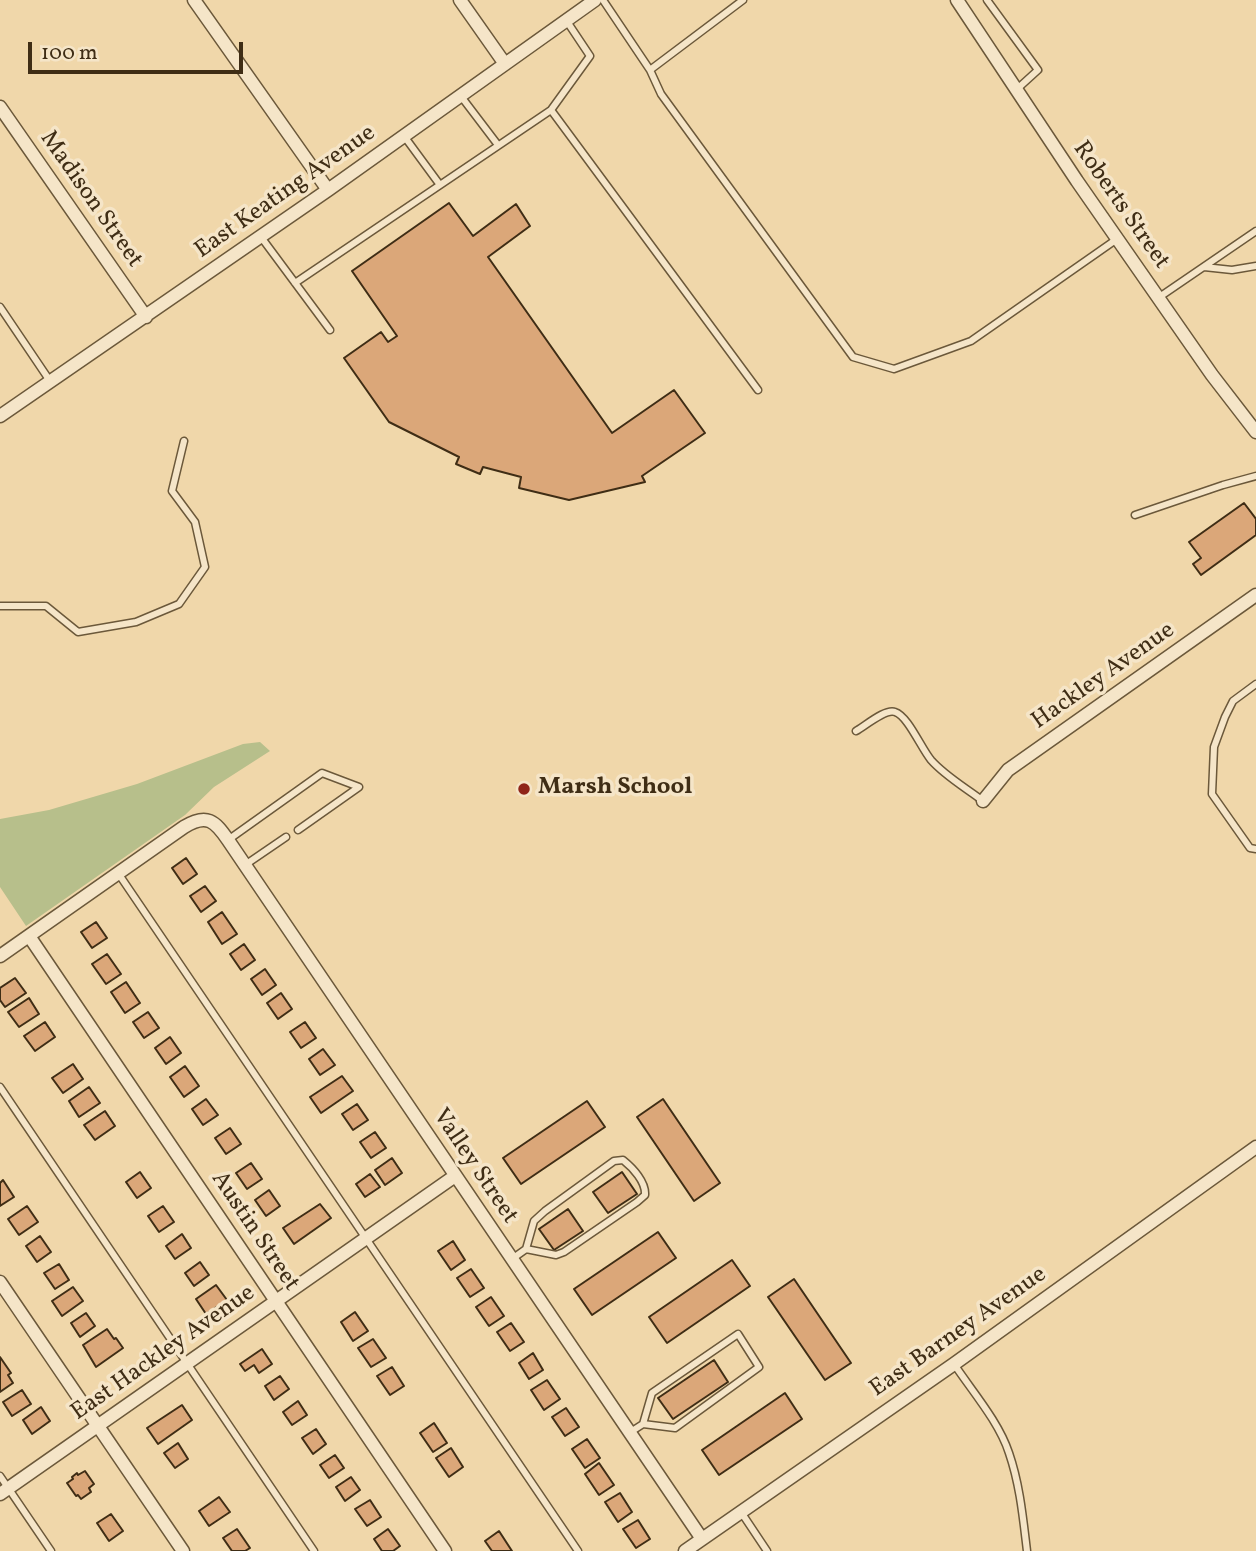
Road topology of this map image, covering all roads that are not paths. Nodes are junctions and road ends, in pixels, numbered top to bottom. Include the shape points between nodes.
1 (194, 0) edge
2 (460, 0) edge
3 (595, 0) edge
4 (603, 0) edge
5 (743, 0) edge
6 (957, 0) edge
7 (987, 0) edge
8 (566, 20) junction
9 (505, 64) junction
10 (650, 70) junction
11 (1016, 90) junction
12 (460, 96) junction
13 (0, 107) edge
14 (551, 110) junction
15 (404, 136) junction
16 (499, 145) junction
17 (440, 185) junction
18 (328, 190) junction
19 (1256, 232) edge
20 (261, 237) junction
21 (1117, 239) junction
22 (1204, 267) junction
23 (1256, 267) edge
24 (295, 283) junction
25 (1158, 298) junction
26 (0, 307) edge
27 (145, 317) junction
28 (330, 330) dead end
29 (51, 382) junction
30 (758, 390) dead end
31 (0, 416) edge
32 (1256, 432) edge
33 (184, 440) dead end
34 (1256, 476) edge
35 (1135, 515) dead end
36 (1256, 595) edge
37 (0, 606) edge
38 (1256, 684) edge
39 (856, 731) dead end
40 (983, 801) joint
41 (298, 830) dead end
42 (286, 837) dead end
43 (228, 840) junction
44 (1256, 849) edge
45 (245, 865) junction
46 (118, 873) junction
47 (29, 936) junction
48 (0, 956) edge
49 (0, 1087) edge
50 (1256, 1147) edge
51 (455, 1177) junction
52 (366, 1238) junction
53 (526, 1249) junction
54 (512, 1259) junction
55 (0, 1282) edge
56 (275, 1301) junction
57 (187, 1364) junction
58 (954, 1364) junction
59 (643, 1424) junction
60 (98, 1426) junction
61 (629, 1433) junction
62 (0, 1476) edge
63 (4, 1491) edge
64 (741, 1512) junction
65 (702, 1539) junction
66 (51, 1551) edge
67 (183, 1551) edge
68 (314, 1551) edge
69 (445, 1551) edge
70 (578, 1551) edge
71 (685, 1551) edge
72 (767, 1551) edge
73 (1027, 1551) edge

1 - 18 street
2 - 9 street
3 - 8 street, East Keating Avenue
4 - 10 lane
5 - 10 lane
6 - 11 street, Roberts Street
7 - 11 lane via 1038,71
8 - 9 street, East Keating Avenue
8 - 14 lane via 590,55
9 - 12 street, East Keating Avenue
10 - 21 lane via 662,94 853,357 894,369 971,341
11 - 21 street, Roberts Street
12 - 15 street, East Keating Avenue
12 - 16 lane
13 - 27 street, Madison Street
14 - 16 lane
14 - 30 lane
15 - 17 lane
15 - 18 street, East Keating Avenue
16 - 17 lane
17 - 24 lane
18 - 20 street, East Keating Avenue
19 - 22 lane
20 - 24 lane
20 - 27 street, East Keating Avenue
21 - 25 street, Roberts Street
22 - 23 lane
22 - 25 lane
24 - 28 lane
25 - 32 street, Roberts Street
26 - 29 lane
27 - 29 street, East Keating Avenue
29 - 31 street, East Keating Avenue
33 - 37 lane via 172,491 195,522 205,567 179,604 136,622 78,632 46,606
34 - 35 lane
36 - 40 street, Hackley Avenue via 1008,769
38 - 44 lane via 1233,701 1225,717 1214,747 1212,794 1250,848
39 - 40 lane via 888,711 896,712 931,760
41 - 43 lane via 359,787 322,773
42 - 45 lane
43 - 45 street, Valley Street
43 - 46 street, Valley Street via 215,823 197,821
45 - 51 street, Valley Street
46 - 47 street
46 - 52 lane
47 - 48 street
47 - 56 street, Austin Street
49 - 57 lane
50 - 58 street, East Barney Avenue
51 - 52 street, East Hackley Avenue
51 - 54 street, Valley Street
52 - 56 street, East Hackley Avenue
52 - 70 lane
53 - 53 lane via 534,1221 614,1161 623,1160 632,1167 646,1189 645,1195 564,1252 556,1255
53 - 54 lane
54 - 61 street, Valley Street
55 - 60 street
56 - 57 street, East Hackley Avenue
56 - 69 street, Austin Street
57 - 60 street, East Hackley Avenue
57 - 68 lane
58 - 64 street, East Barney Avenue
58 - 73 lane via 1009,1451
59 - 59 lane via 652,1393 738,1334 760,1367 675,1428
59 - 61 lane
60 - 63 street, East Hackley Avenue
60 - 67 street
61 - 65 street, Valley Street
62 - 63 lane
63 - 66 lane
64 - 65 street, East Barney Avenue
64 - 72 lane
65 - 71 street, East Barney Avenue

